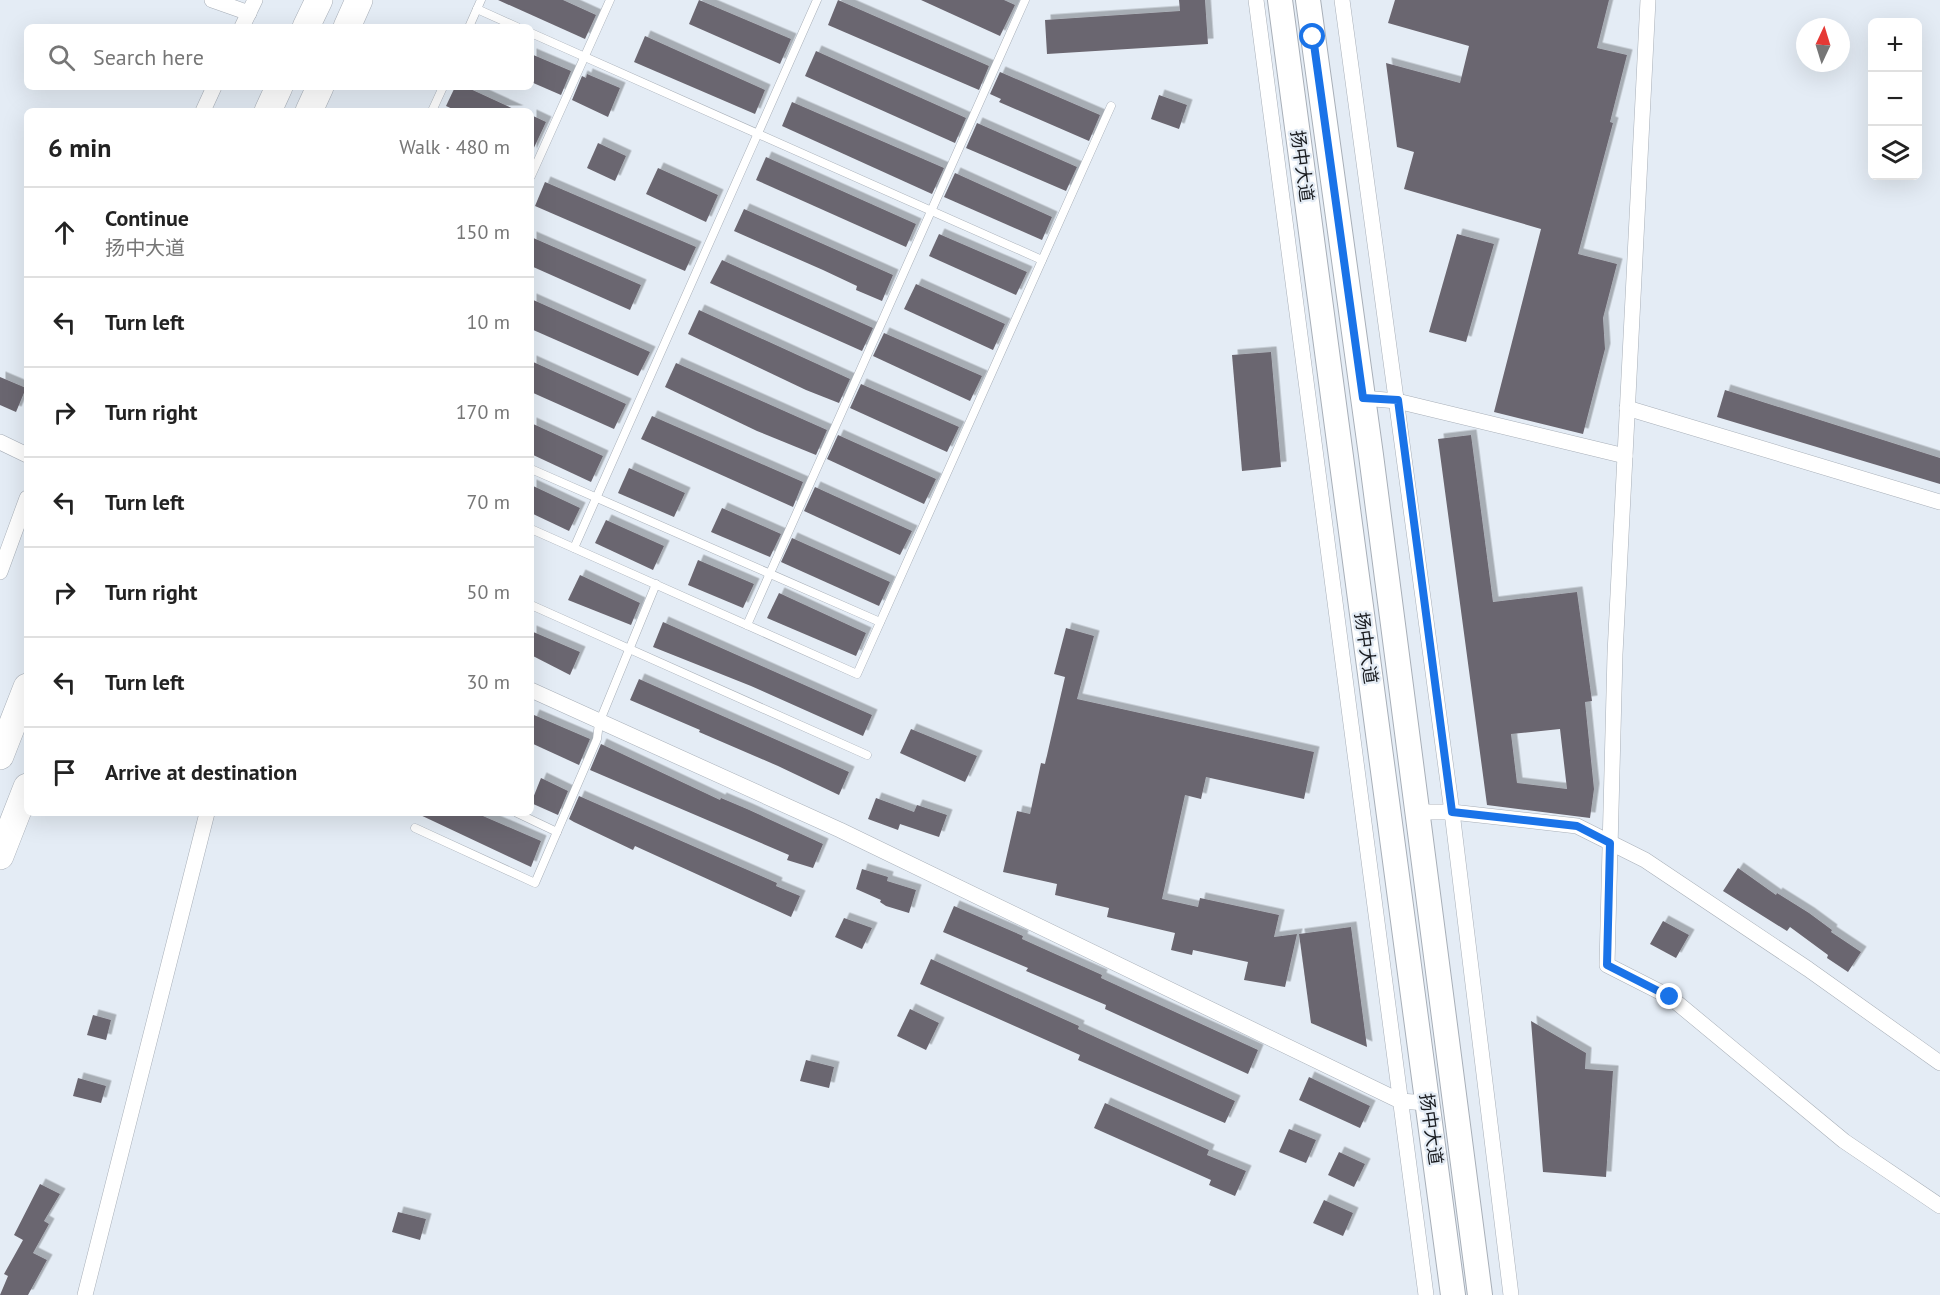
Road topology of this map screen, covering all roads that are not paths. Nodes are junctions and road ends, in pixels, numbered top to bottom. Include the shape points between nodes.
1 (212, 0) edge
2 (319, 0) edge
3 (359, 0) edge
4 (481, 0) edge
5 (610, 0) edge
6 (817, 0) edge
7 (1025, 0) edge
8 (1256, 0) edge
9 (1280, 0) edge
10 (1308, 0) edge
11 (1341, 0) edge
12 (1648, 0) edge
13 (477, 9) junction
14 (248, 13) edge
15 (307, 24) edge
16 (348, 24) edge
17 (470, 24) edge
18 (510, 24) edge
19 (534, 34) edge
20 (1313, 37) junction
21 (1285, 41) junction
22 (584, 57) junction
23 (213, 90) edge
24 (278, 90) edge
25 (319, 90) edge
26 (442, 90) edge
27 (1111, 106) dead end
28 (204, 108) edge
29 (269, 108) edge
30 (310, 108) edge
31 (433, 108) edge
32 (758, 134) junction
33 (534, 169) edge
34 (932, 211) junction
35 (1042, 260) junction
36 (1363, 398) junction
37 (1334, 400) junction
38 (1398, 400) junction
39 (1627, 408) junction
40 (0, 442) edge
41 (24, 454) edge
42 (1625, 456) junction
43 (534, 470) edge
44 (596, 498) junction
45 (1940, 502) edge
46 (24, 506) edge
47 (534, 530) edge
48 (574, 548) junction
49 (0, 572) edge
50 (770, 574) junction
51 (656, 584) junction
52 (534, 606) edge
53 (880, 622) junction
54 (747, 625) junction
55 (629, 651) junction
56 (534, 691) edge
57 (24, 695) edge
58 (599, 723) junction
59 (867, 755) dead end
60 (0, 756) edge
61 (24, 795) edge
62 (1418, 812) junction
63 (1452, 812) junction
64 (1389, 814) junction
65 (206, 816) edge
66 (523, 816) edge
67 (415, 828) dead end
68 (557, 832) junction
69 (1610, 843) junction
70 (0, 856) edge
71 (1940, 1064) edge
72 (1455, 1100) junction
73 (1400, 1101) junction
74 (1427, 1103) junction
75 (1940, 1206) edge
76 (85, 1295) edge
77 (1426, 1295) edge
78 (1453, 1295) edge
79 (1480, 1295) edge
80 (1511, 1295) edge

1 - 14 street
2 - 15 highway
3 - 16 highway
4 - 13 lane
5 - 22 lane
6 - 32 lane
7 - 34 lane
8 - 73 street
9 - 21 main road, 扬中大道
10 - 20 main road, 扬中大道
11 - 38 street
12 - 39 street
13 - 17 lane
13 - 18 lane
19 - 22 lane
20 - 21 main road
20 - 36 main road, 扬中大道
21 - 37 main road, 扬中大道
22 - 32 lane
22 - 33 lane
23 - 28 street
24 - 29 highway
25 - 30 highway
26 - 31 lane
27 - 35 lane
32 - 34 lane
32 - 44 lane
34 - 35 lane
34 - 50 lane
35 - 53 lane
36 - 37 main road
36 - 38 street
36 - 62 main road, 扬中大道
37 - 64 main road, 扬中大道
38 - 42 street
38 - 63 street
39 - 42 street
39 - 45 street
40 - 41 street
42 - 69 street
43 - 44 lane
44 - 48 lane
44 - 50 lane
46 - 49 street
47 - 48 lane
48 - 51 lane
50 - 53 lane
50 - 54 lane
51 - 54 lane
51 - 55 lane
52 - 55 lane
53 - 54 lane via 857,674
55 - 58 lane
55 - 59 lane
56 - 58 street
57 - 60 highway
58 - 68 lane via 597,739
58 - 73 street via 840,830
61 - 70 highway
62 - 63 street
62 - 64 main road
62 - 72 main road, 扬中大道
63 - 69 street via 1577,826
63 - 80 street
64 - 74 main road, 扬中大道
65 - 76 street
66 - 68 lane
67 - 68 lane via 535,883
69 - 71 street via 1645,860 1808,969
69 - 75 street via 1607,965 1670,997 1844,1141
72 - 74 main road
72 - 79 main road, 扬中大道
73 - 74 street
73 - 77 street
74 - 78 main road, 扬中大道

